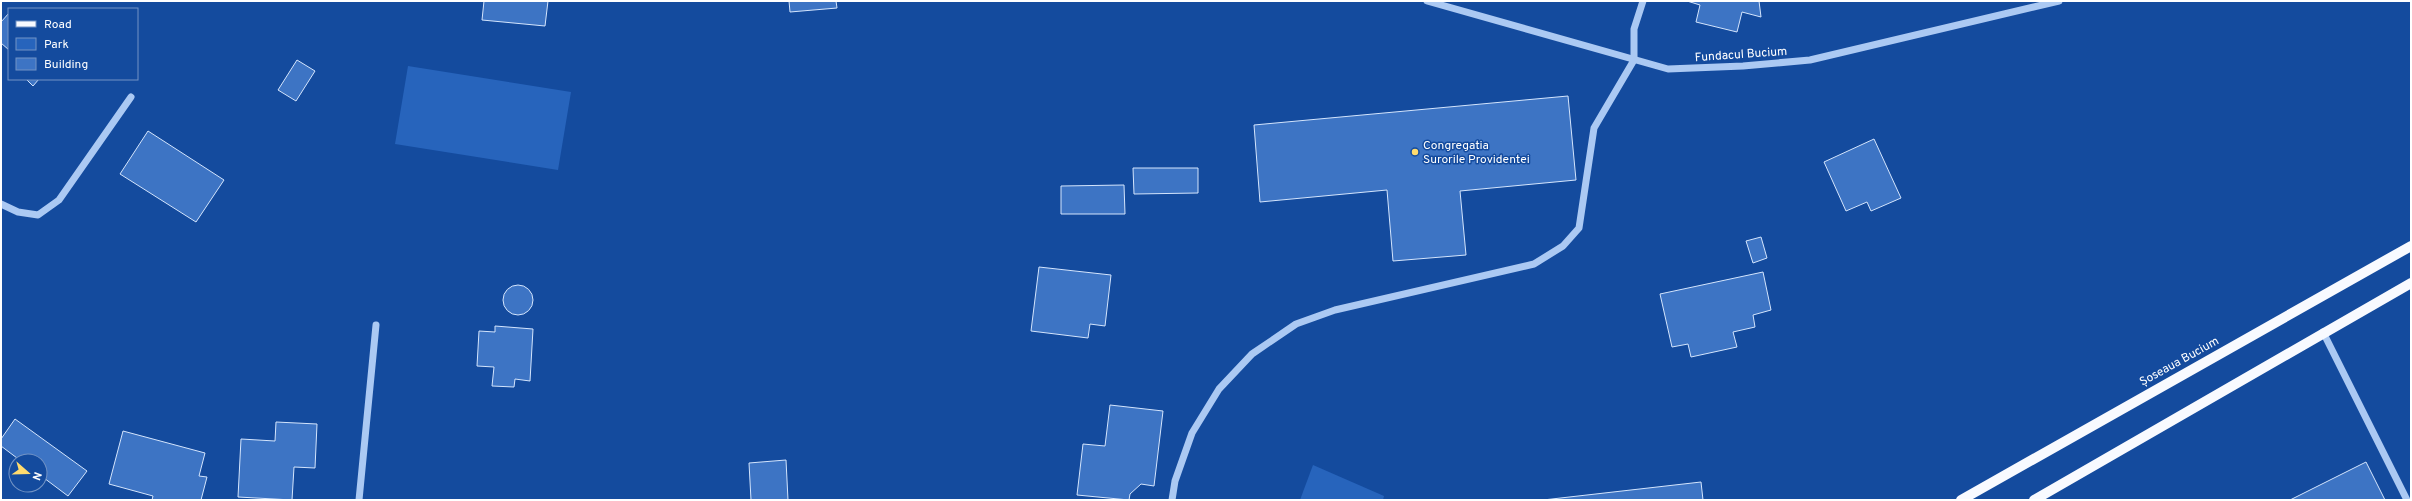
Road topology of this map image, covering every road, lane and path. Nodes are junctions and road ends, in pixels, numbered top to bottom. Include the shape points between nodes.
1 (1427, 1) edge
2 (1643, 1) edge
3 (2059, 1) edge
4 (1634, 60) junction
5 (131, 97) dead end
6 (1, 204) edge
7 (2411, 246) edge
8 (2411, 283) edge
9 (376, 325) dead end
10 (2323, 332) junction
11 (359, 500) edge
12 (1172, 500) edge
13 (1961, 500) edge
14 (2034, 500) edge
15 (2407, 500) edge

1 - 4 street, Fundacul Bucium
2 - 4 street via 1634,29
3 - 4 street, Fundacul Bucium via 1810,60 1668,69
4 - 12 street via 1594,128 1579,228 1563,246 1534,264 1335,310 1296,324 1252,354 1218,389 1192,433 1175,481
5 - 6 street via 59,200 38,214 18,212
7 - 13 main road, Șoseaua Bucium
8 - 10 main road
9 - 11 street
10 - 14 main road
10 - 15 street

